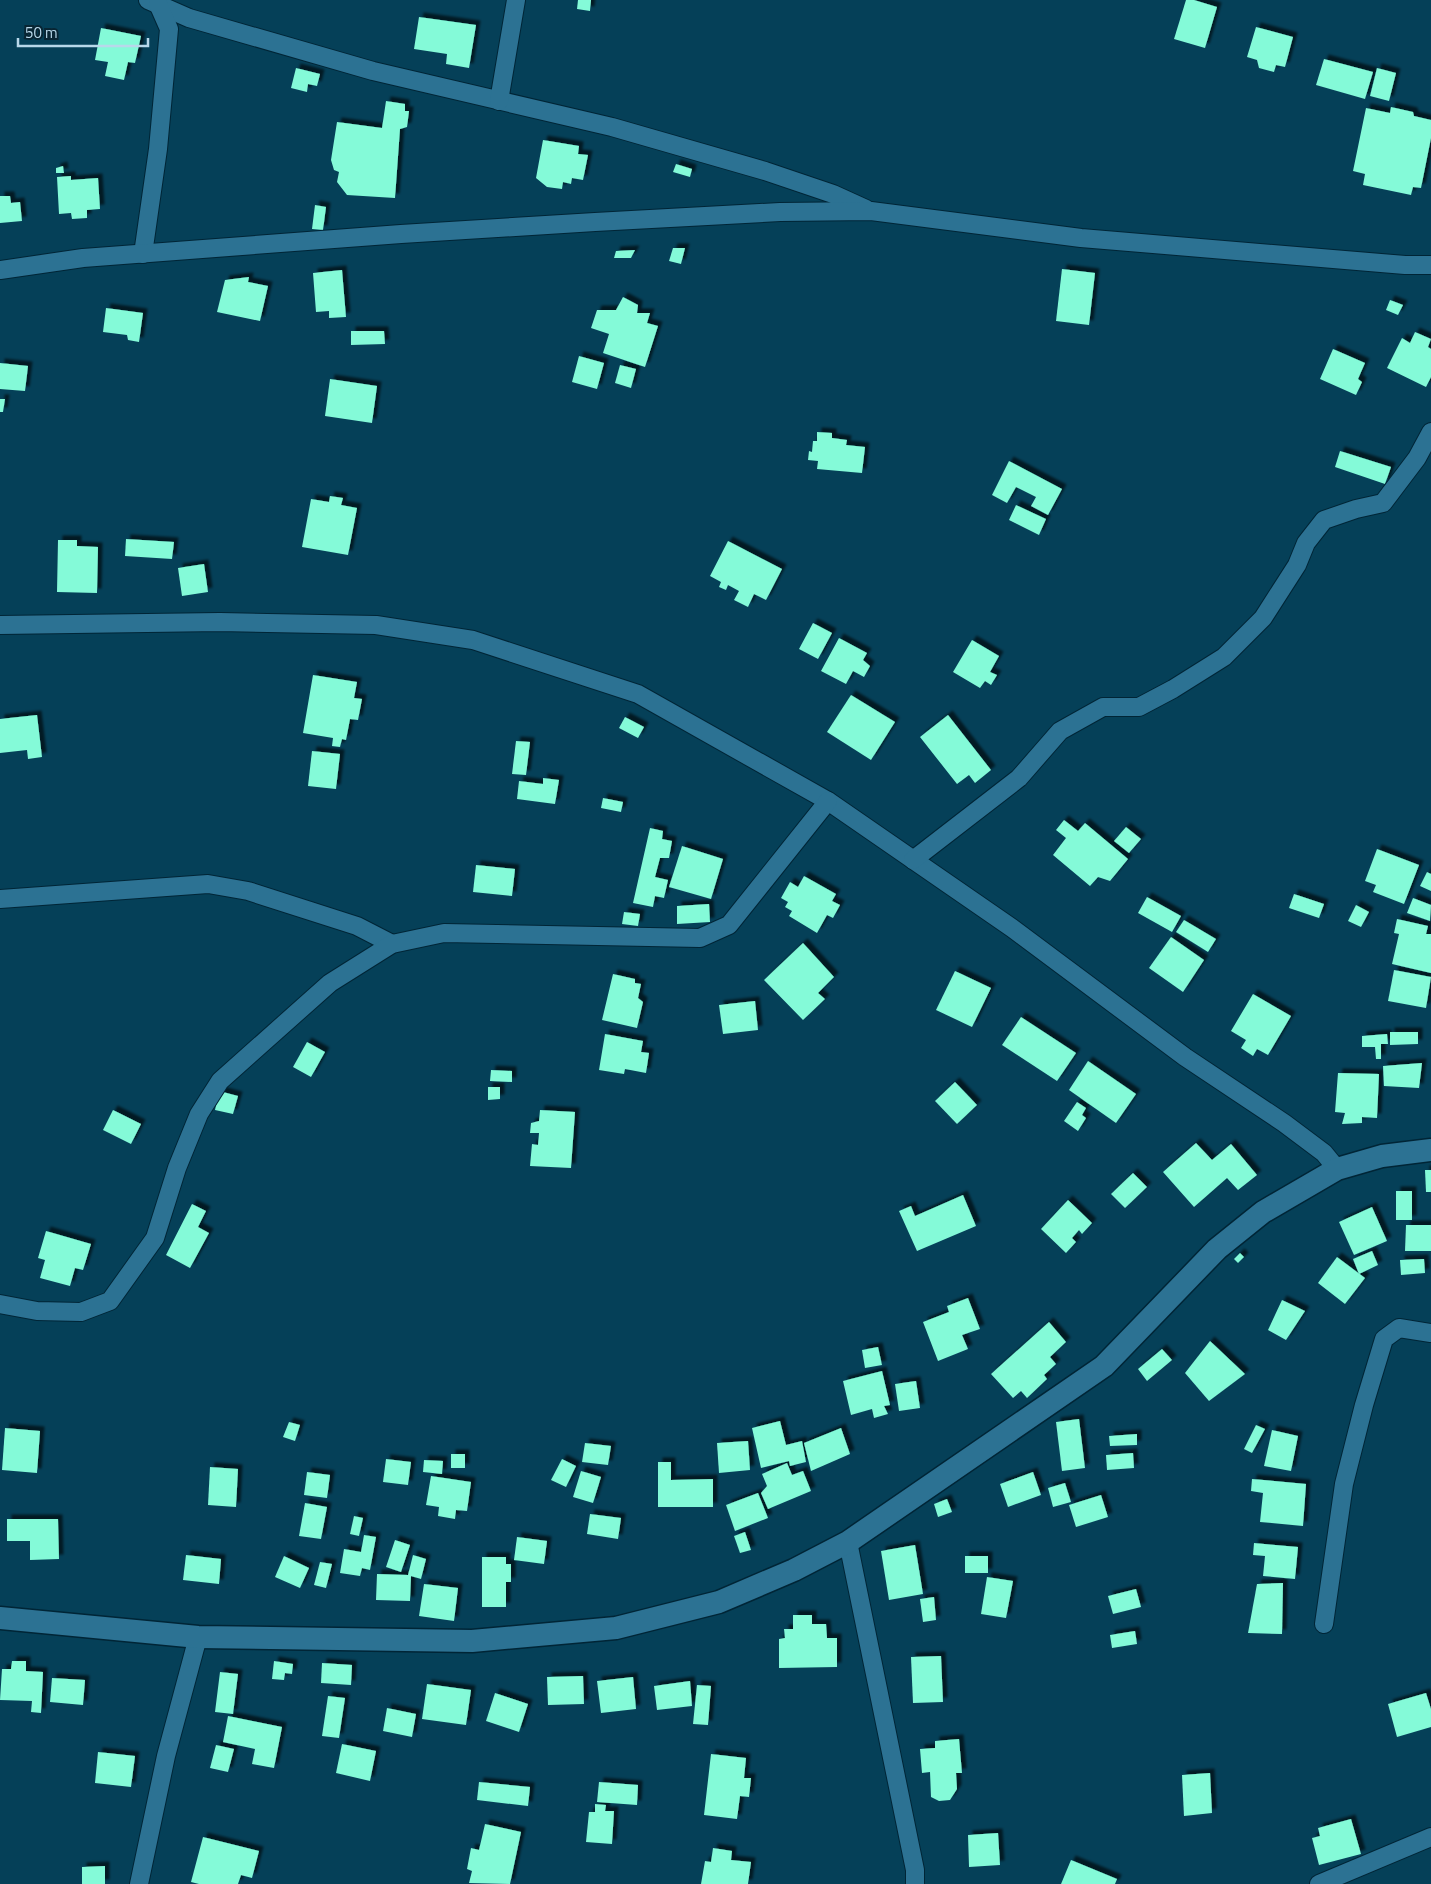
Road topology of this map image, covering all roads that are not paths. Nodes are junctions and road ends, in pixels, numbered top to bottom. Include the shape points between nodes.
1 (516, 0) edge
2 (153, 2) edge
3 (499, 101) junction
4 (871, 211) junction
5 (143, 254) junction
6 (1431, 265) edge
7 (0, 270) edge
8 (1431, 432) edge
9 (0, 625) edge
10 (828, 801) junction
11 (913, 860) junction
12 (0, 899) edge
13 (392, 944) junction
14 (1431, 1150) edge
15 (1337, 1169) junction
16 (0, 1304) edge
17 (1431, 1332) edge
18 (848, 1542) junction
19 (0, 1618) edge
20 (1324, 1624) dead end
21 (198, 1637) junction
22 (1431, 1837) edge
23 (139, 1884) edge
24 (916, 1884) edge
25 (1319, 1884) edge

1 - 3 street
2 - 3 street via 189,18 373,71
2 - 5 street via 168,29 158,149
3 - 4 street via 612,127 765,171
4 - 5 street via 780,212 595,222
4 - 6 street via 1081,238
5 - 7 street via 83,258
8 - 11 street via 1417,458 1383,503 1356,508 1324,520 1306,543 1263,618 1224,657 1139,707 1103,707 1060,731 1019,778
9 - 10 street via 220,622 376,625 473,640 638,694
10 - 11 street
10 - 13 street via 729,925 700,938 444,933
11 - 15 street via 1012,928 1185,1057 1324,1152
12 - 13 street via 208,884 248,891 357,926
13 - 16 street via 330,983 220,1081 199,1114 177,1168 155,1238 110,1301 81,1312
14 - 15 street via 1382,1156
15 - 18 street via 1263,1212 1217,1249 1104,1366
17 - 20 street via 1399,1328 1384,1339 1344,1484
18 - 21 street via 720,1602 616,1628 472,1641
18 - 24 street
19 - 21 street
21 - 23 street via 166,1756
22 - 25 street

